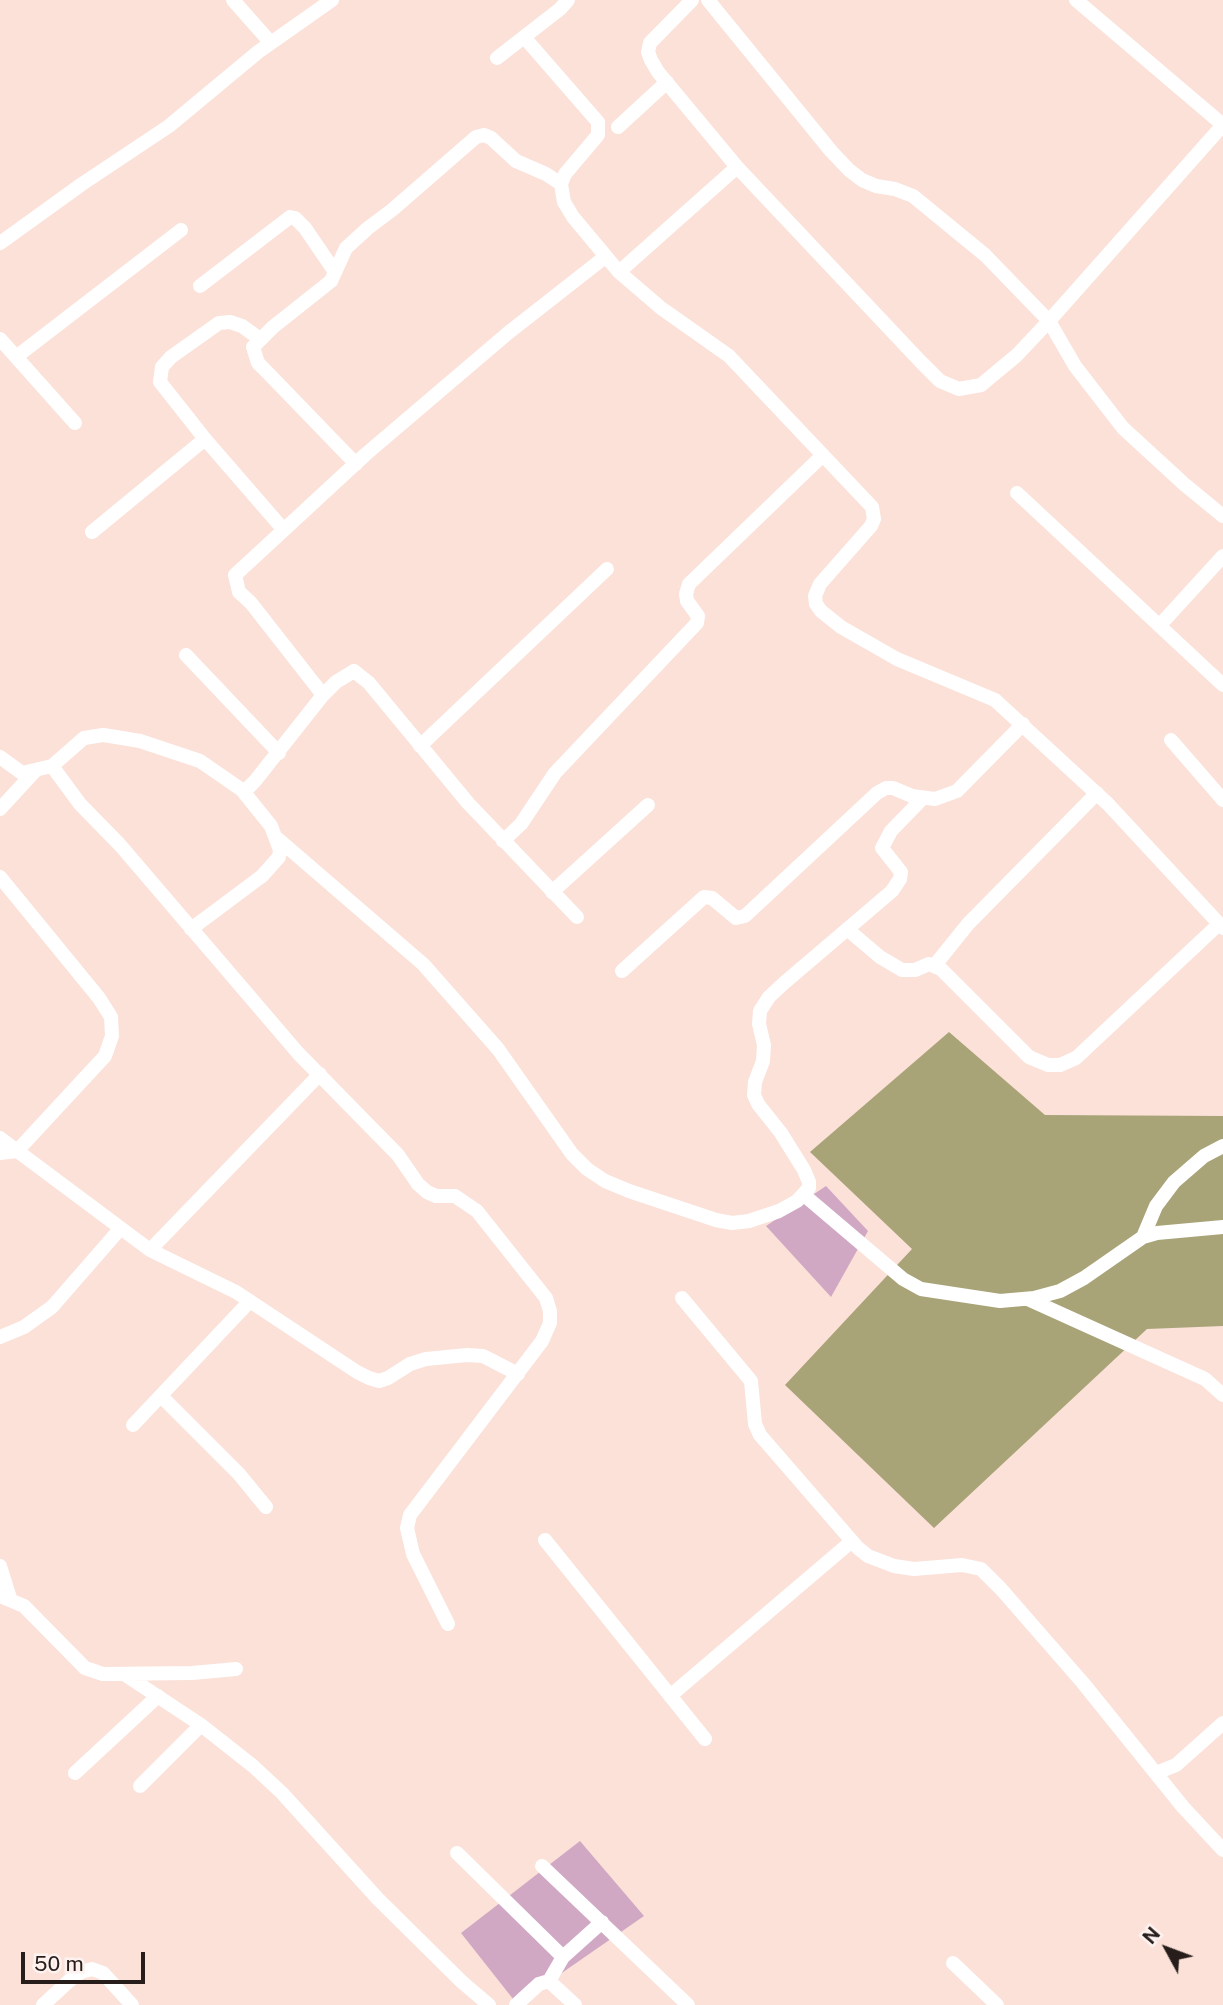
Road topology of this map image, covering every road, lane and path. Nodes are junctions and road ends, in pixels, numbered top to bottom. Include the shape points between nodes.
1 (233, 0) edge
2 (332, 0) edge
3 (568, 0) edge
4 (692, 0) edge
5 (708, 0) edge
6 (1076, 0) edge
7 (524, 37) junction
8 (271, 43) junction
9 (497, 58) dead end
10 (667, 82) junction
11 (1223, 125) edge
12 (618, 127) dead end
13 (737, 167) junction
14 (561, 184) junction
15 (181, 230) dead end
16 (0, 243) edge
17 (605, 257) junction
18 (335, 272) junction
19 (619, 272) junction
20 (200, 286) dead end
21 (1049, 321) junction
22 (0, 339) edge
23 (260, 339) junction
24 (16, 357) junction
25 (75, 423) dead end
26 (205, 439) junction
27 (823, 455) junction
28 (356, 464) junction
29 (1017, 493) dead end
30 (1223, 516) edge
31 (283, 529) junction
32 (92, 532) dead end
33 (1223, 556) edge
34 (607, 569) dead end
35 (1160, 625) junction
36 (186, 655) dead end
37 (1223, 685) edge
38 (323, 695) junction
39 (1023, 724) junction
40 (1171, 740) dead end
41 (420, 746) junction
42 (279, 753) junction
43 (0, 757) edge
44 (52, 766) junction
45 (35, 771) junction
46 (242, 790) junction
47 (1097, 793) junction
48 (922, 798) junction
49 (1223, 800) edge
50 (648, 805) dead end
51 (0, 809) edge
52 (278, 839) junction
53 (503, 841) junction
54 (0, 877) edge
55 (552, 892) junction
56 (577, 917) dead end
57 (1221, 926) edge
58 (191, 929) junction
59 (848, 929) junction
60 (935, 965) junction
61 (622, 971) dead end
62 (320, 1074) junction
63 (0, 1138) edge
64 (1223, 1146) edge
65 (16, 1151) junction
66 (0, 1153) edge
67 (804, 1195) junction
68 (1223, 1227) edge
69 (120, 1229) junction
70 (1143, 1237) junction
71 (150, 1250) junction
72 (682, 1298) dead end
73 (1028, 1298) junction
74 (250, 1301) junction
75 (0, 1337) edge
76 (518, 1374) junction
77 (1223, 1395) edge
78 (161, 1396) junction
79 (133, 1425) dead end
80 (266, 1507) dead end
81 (545, 1540) dead end
82 (852, 1541) junction
83 (0, 1566) edge
84 (5, 1597) edge
85 (448, 1624) dead end
86 (236, 1668) dead end
87 (124, 1674) junction
88 (158, 1696) junction
89 (670, 1696) junction
90 (1223, 1723) edge
91 (201, 1725) junction
92 (705, 1739) dead end
93 (75, 1773) dead end
94 (1156, 1773) junction
95 (140, 1786) dead end
96 (1223, 1850) edge
97 (457, 1853) dead end
98 (542, 1866) dead end
99 (602, 1922) junction
100 (563, 1957) junction
101 (953, 1963) dead end
102 (549, 1982) junction
103 (43, 2005) edge
104 (131, 2005) edge
105 (489, 2005) edge
106 (516, 2005) edge
107 (575, 2005) edge
108 (688, 2005) edge
109 (997, 2005) edge

1 - 8 street
2 - 8 street
3 - 7 street
4 - 10 street via 650,43 651,60
5 - 21 street via 849,170 876,186 913,196 985,255
6 - 11 street
7 - 9 street
7 - 14 street via 598,122 598,135
8 - 16 street via 169,126
10 - 12 street
10 - 13 street
11 - 21 street
13 - 19 street
13 - 21 street via 940,381 959,389 981,385
14 - 17 street via 568,209
14 - 18 street via 516,162 491,138 476,137 346,248
15 - 24 street
17 - 19 street
17 - 28 street
18 - 20 street via 305,228 290,217
18 - 23 street via 319,292
19 - 27 street via 729,356
21 - 30 street via 1075,366 1123,428
22 - 24 street
23 - 26 street via 242,326 219,323 162,367 160,382
23 - 28 street via 253,347 258,363
24 - 25 street
26 - 31 street
26 - 32 street
27 - 39 street via 875,512 871,526 820,584 815,596 821,611 897,659 995,701
27 - 53 street via 689,584 687,601 698,616 692,631 555,773 521,824
28 - 31 street
29 - 35 street
31 - 38 street via 235,575 239,592
33 - 35 street
34 - 41 street
35 - 37 street
36 - 42 street
38 - 41 street via 354,671
38 - 42 street
39 - 47 street
39 - 48 street via 957,791
40 - 49 street
41 - 53 street
42 - 46 street
43 - 45 street via 23,773
44 - 45 street
44 - 46 street via 84,738 103,735 140,741 200,761
44 - 58 street
45 - 51 street
46 - 52 street
47 - 57 street
47 - 60 street
48 - 59 street via 891,831 882,848 901,872 900,879
48 - 61 street via 893,788 877,793 745,916 736,918 712,898 704,897
50 - 55 street
52 - 58 street via 281,850 270,868
52 - 67 street via 423,964 498,1049 572,1154 605,1181 732,1223 779,1211
53 - 55 street
54 - 65 street via 111,1017 112,1037 104,1056
55 - 56 street
57 - 60 street via 1076,1058 1060,1065 1029,1057
58 - 62 street
59 - 60 street via 902,970
59 - 67 street via 784,983 760,1011 763,1060 754,1095 804,1171 809,1182
62 - 71 street
62 - 76 street via 398,1154 418,1185 436,1196 454,1196 477,1211 546,1298 550,1324
63 - 65 street
64 - 70 street via 1174,1182 1156,1206
65 - 66 street
65 - 69 street
67 - 73 street via 921,1289 1000,1301
68 - 70 street
69 - 71 street
69 - 75 street via 39,1319
70 - 73 street via 1060,1291
71 - 74 street
72 - 82 street via 751,1381 760,1435
73 - 77 street via 1205,1378
74 - 76 street via 357,1373 379,1381 426,1359 467,1355 484,1356
74 - 78 street
76 - 85 street via 410,1515 407,1528 413,1555
78 - 79 street
78 - 80 street
81 - 89 street
82 - 89 street
82 - 94 street via 868,1556 894,1566 981,1569
83 - 84 street
84 - 87 street via 29,1611 85,1668
86 - 87 street
87 - 88 street
88 - 91 street
88 - 93 street
89 - 92 street
90 - 94 street via 1176,1765
91 - 95 street
91 - 105 street via 282,1793 378,1899
94 - 96 street
97 - 100 street
98 - 99 street
99 - 100 street
99 - 108 street
100 - 102 street
101 - 109 street
102 - 106 street via 539,1984
102 - 107 street
103 - 104 street via 70,1980 92,1969 103,1973

